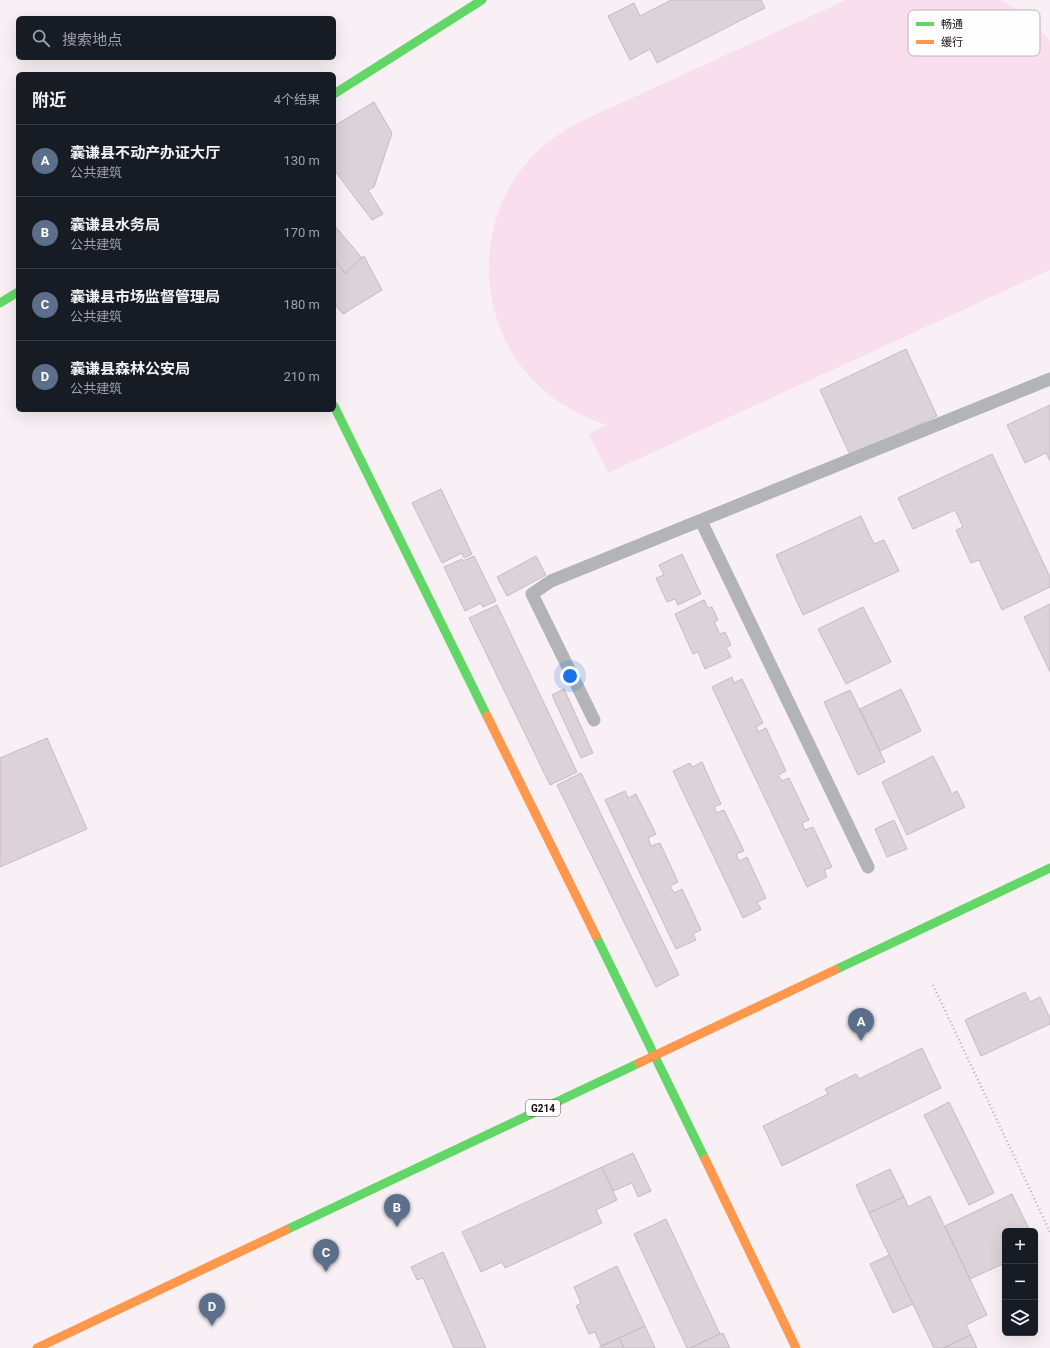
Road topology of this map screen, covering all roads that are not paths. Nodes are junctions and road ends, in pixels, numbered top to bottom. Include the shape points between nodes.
1 (482, 0) edge
2 (336, 93) edge
3 (16, 293) edge
4 (0, 303) edge
5 (1050, 379) edge
6 (336, 410) edge
7 (701, 521) junction
8 (594, 720) dead end
9 (868, 867) dead end
10 (1050, 868) edge
11 (655, 1055) junction
12 (37, 1348) edge
13 (796, 1348) edge

1 - 2 main road
3 - 4 main road
5 - 7 lane
6 - 11 main road
7 - 8 lane via 551,582 532,594
7 - 9 lane
10 - 11 main road, G214
11 - 12 main road, G214
11 - 13 main road

